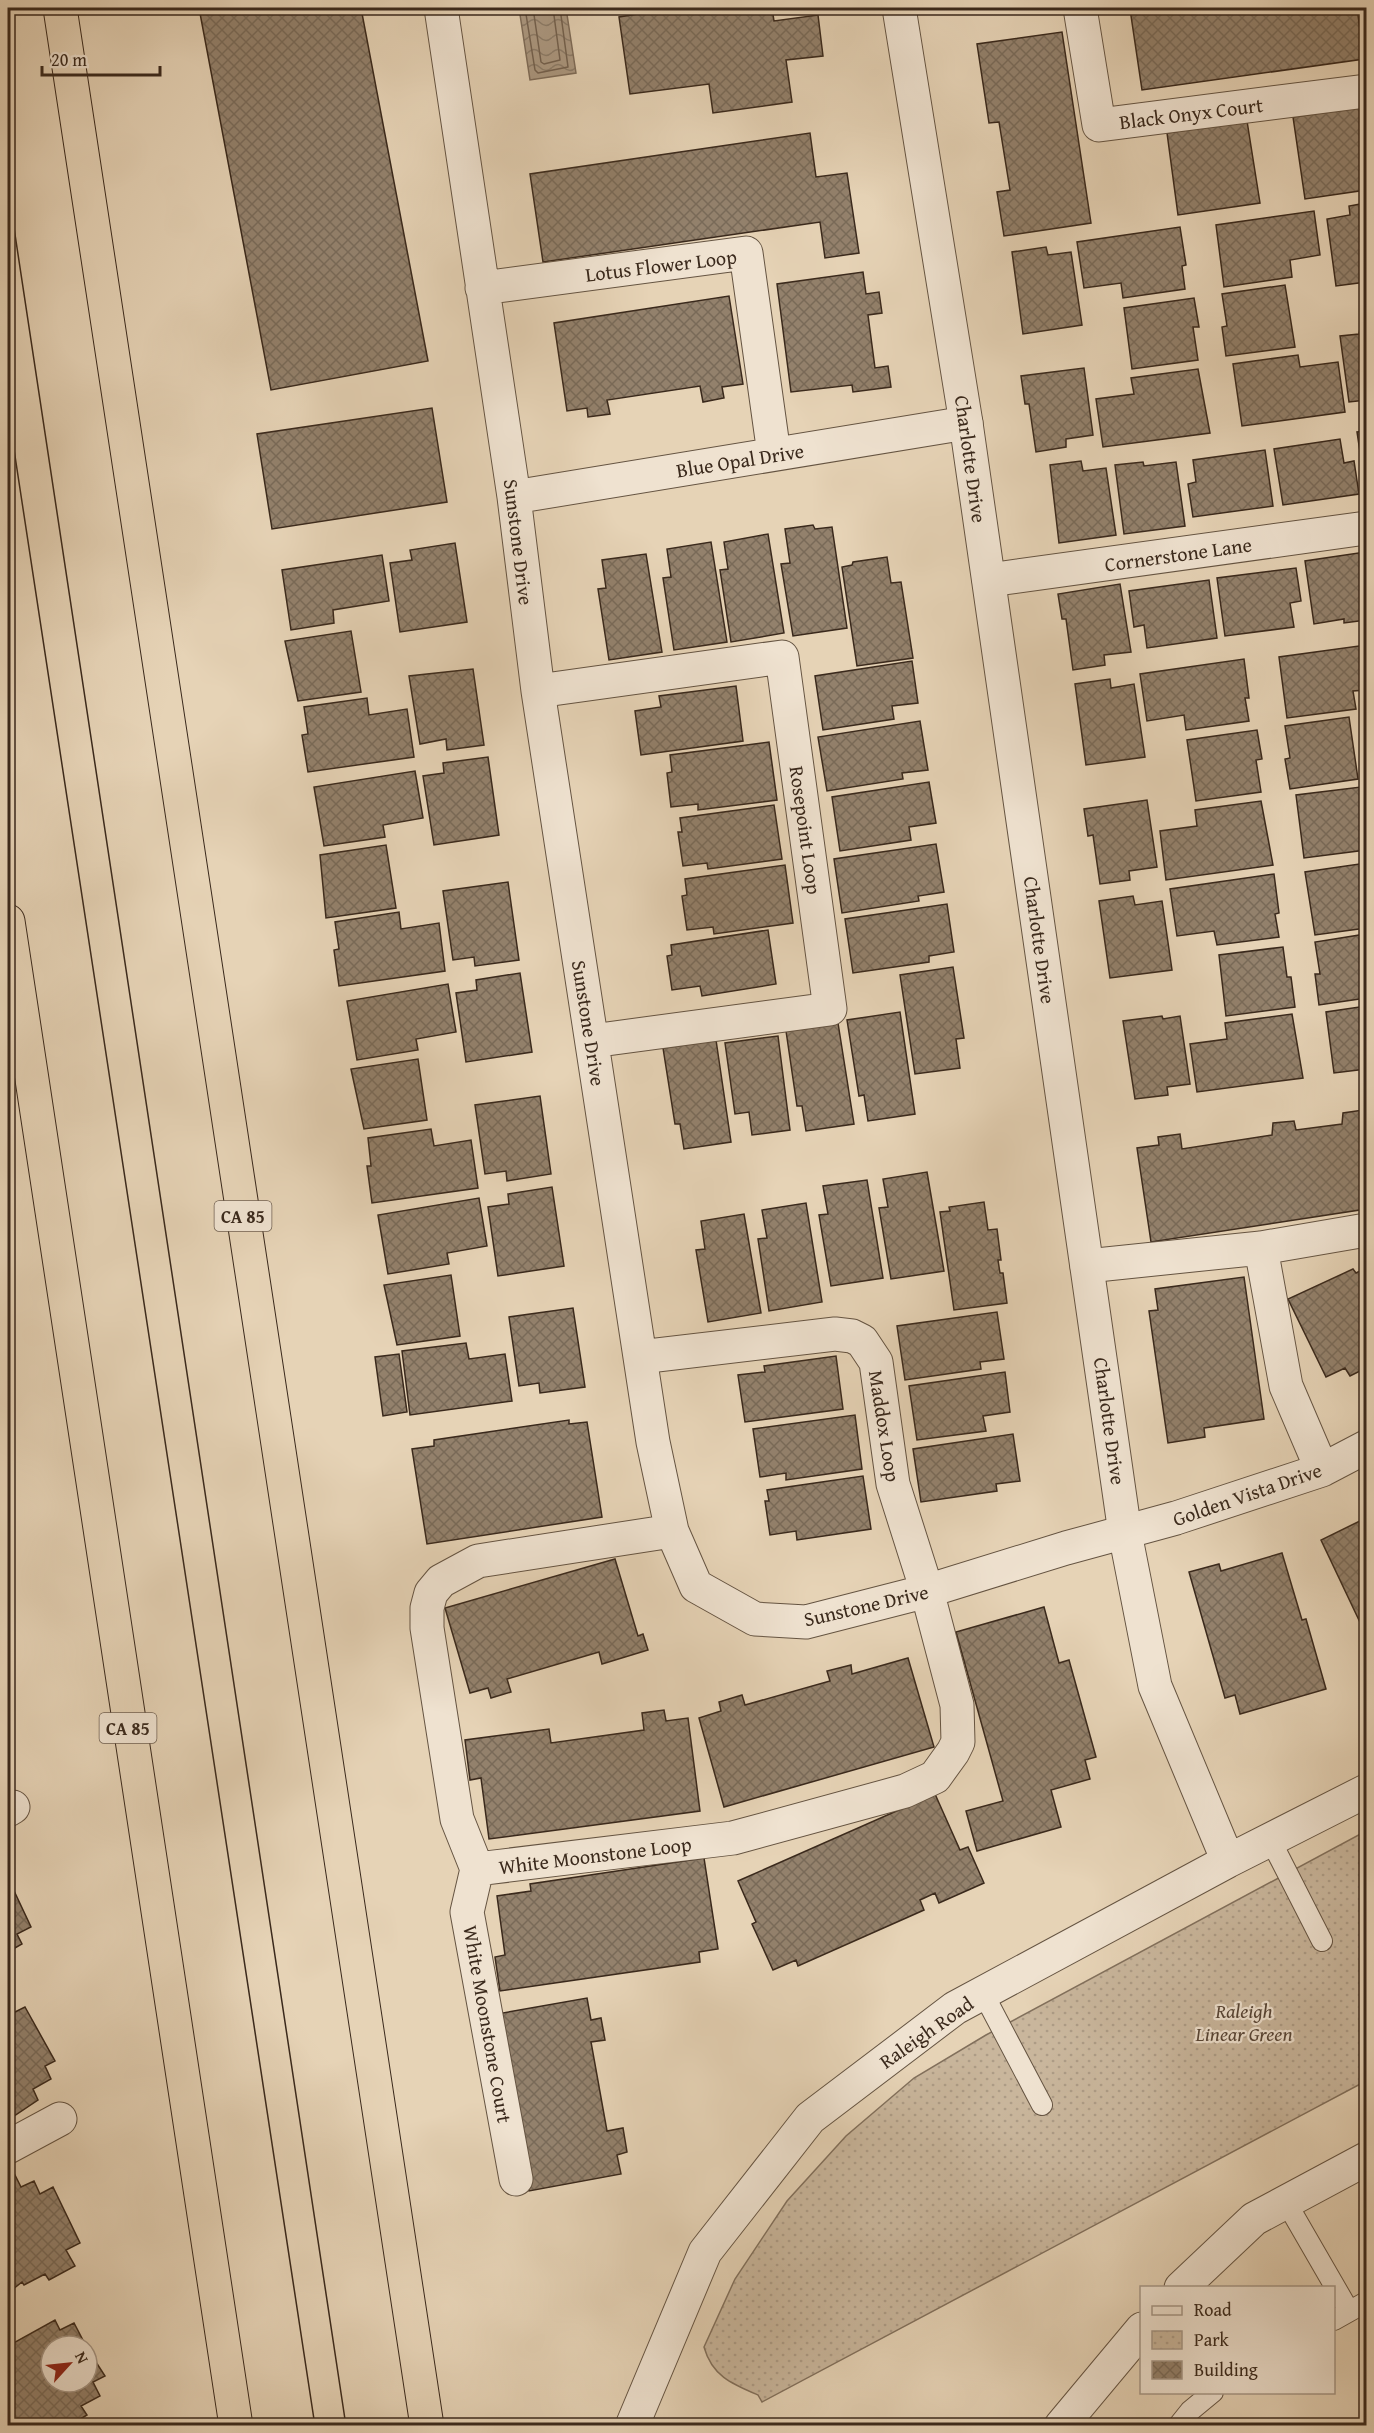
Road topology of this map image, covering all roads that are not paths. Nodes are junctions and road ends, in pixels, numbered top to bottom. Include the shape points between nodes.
1 (60, 8) edge
2 (441, 8) edge
3 (899, 8) edge
4 (1080, 8) edge
5 (1366, 91) edge
6 (482, 288) junction
7 (966, 423) junction
8 (774, 454) junction
9 (514, 497) junction
10 (1366, 528) edge
11 (988, 580) junction
12 (538, 691) junction
13 (8, 921) edge
14 (592, 1041) junction
15 (1366, 1230) edge
16 (1261, 1248) junction
17 (1087, 1266) junction
18 (640, 1357) junction
19 (1366, 1448) edge
20 (1322, 1470) junction
21 (672, 1531) junction
22 (1125, 1533) junction
23 (927, 1591) junction
24 (1366, 1791) edge
25 (1270, 1839) junction
26 (1228, 1861) junction
27 (477, 1869) junction
28 (1322, 1941) dead end
29 (983, 1993) junction
30 (1042, 2105) dead end
31 (60, 2119) dead end
32 (8, 2147) edge
33 (1366, 2159) edge
34 (516, 2179) dead end
35 (1286, 2202) junction
36 (1183, 2286) edge
37 (1350, 2311) edge
38 (1140, 2331) edge
39 (1210, 2394) edge
40 (236, 2426) edge
41 (427, 2426) edge
42 (632, 2426) edge
43 (1061, 2426) edge
44 (1178, 2426) edge

1 - 41 highway, CA 85
2 - 6 street, Sunstone Drive
3 - 7 street, Charlotte Drive
4 - 5 street, Black Onyx Court via 1099,125
6 - 8 street, Lotus Flower Loop via 747,254
6 - 9 street, Sunstone Drive
7 - 8 street, Blue Opal Drive
7 - 11 street, Charlotte Drive
8 - 9 street, Blue Opal Drive
9 - 12 street, Sunstone Drive
10 - 11 street, Cornerstone Lane
11 - 17 street, Charlotte Drive
12 - 14 street, Sunstone Drive
12 - 14 street, Rosepoint Loop via 782,657 830,1009
13 - 40 highway, CA 85
14 - 18 street, Sunstone Drive
15 - 16 street
16 - 17 street
16 - 20 street via 1286,1386
17 - 22 street, Charlotte Drive
18 - 21 street, Sunstone Drive
18 - 23 street, Maddox Loop via 835,1335 862,1341 876,1362 893,1484
19 - 20 street, Golden Vista Drive
20 - 22 street, Golden Vista Drive
21 - 23 street, Sunstone Drive via 696,1586 755,1619 806,1622
21 - 27 street, White Moonstone Loop via 478,1561 441,1581 431,1593 427,1628 457,1819
22 - 23 street, Sunstone Drive
22 - 26 street, Charlotte Drive via 1155,1686
23 - 27 street, White Moonstone Loop via 957,1705 958,1742 946,1764 925,1783 733,1838
24 - 25 street, Raleigh Road
25 - 26 street, Raleigh Road
25 - 28 lane
26 - 29 street, Raleigh Road
27 - 34 street, White Moonstone Court via 467,1912
29 - 30 lane
29 - 42 street, Raleigh Road via 955,2008 810,2118 705,2252
31 - 32 street
33 - 35 street
35 - 36 street via 1254,2219
35 - 37 lane
38 - 43 street
39 - 44 lane

